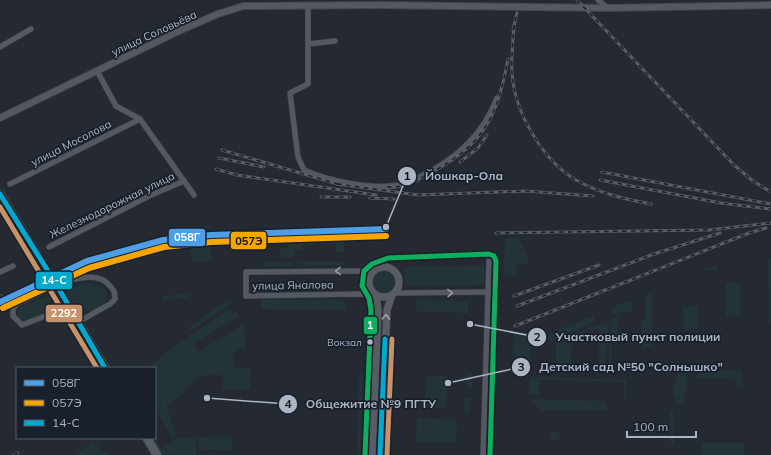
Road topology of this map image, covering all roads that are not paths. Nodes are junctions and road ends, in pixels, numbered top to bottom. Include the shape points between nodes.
1 (598, 0) edge
2 (386, 3) edge
3 (771, 5) edge
4 (308, 6) junction
5 (608, 8) junction
6 (31, 29) dead end
7 (335, 41) dead end
8 (308, 44) junction
9 (0, 47) edge
10 (97, 70) junction
11 (497, 98) dead end
12 (0, 118) edge
13 (140, 119) junction
14 (184, 182) junction
15 (10, 184) dead end
16 (0, 194) edge
17 (194, 195) dead end
18 (49, 247) dead end
19 (40, 260) tunnel mouth
20 (489, 261) dead end
21 (13, 266) dead end
22 (377, 269) junction
23 (0, 272) edge
24 (59, 291) tunnel mouth
25 (489, 292) junction
26 (393, 294) junction
27 (376, 295) junction
28 (69, 307) junction
29 (78, 322) junction
30 (104, 367) edge
31 (148, 439) edge
32 (157, 455) edge
33 (372, 455) edge
34 (380, 455) edge
35 (483, 455) edge

1 - 5 street
2 - 4 street, улица Соловьёва
2 - 5 street, улица Соловьёва
3 - 5 street, улица Соловьёва
4 - 8 street
4 - 10 street, улица Соловьёва via 243,6 181,30
6 - 9 street
7 - 8 street
8 - 11 street via 308,84 290,94 298,157 304,170 316,174 375,186 399,185 443,165 461,152 484,125
10 - 12 street, улица Соловьёва
10 - 13 street via 116,106
13 - 14 street
13 - 15 street, улица Мосолова
14 - 17 street
14 - 18 street, Железнодорожная улица via 149,196
16 - 19 main road
20 - 25 street
21 - 23 street
22 - 26 main road via 386,267 395,272 398,283
22 - 27 main road via 371,274 369,281 370,289
22 -> 27 street, улица Яналова via 246,272 246,296
24 - 28 main road
26 -> 25 street
25 - 35 street
26 - 27 main road via 382,297
34 -> 26 main road via 387,310
27 - 33 main road via 378,310
28 - 29 main road
28 - 29 street via 22,325 13,316 13,309 17,304 68,281 88,278 104,281 114,291 114,299 110,304
29 - 30 main road
31 - 32 main road

